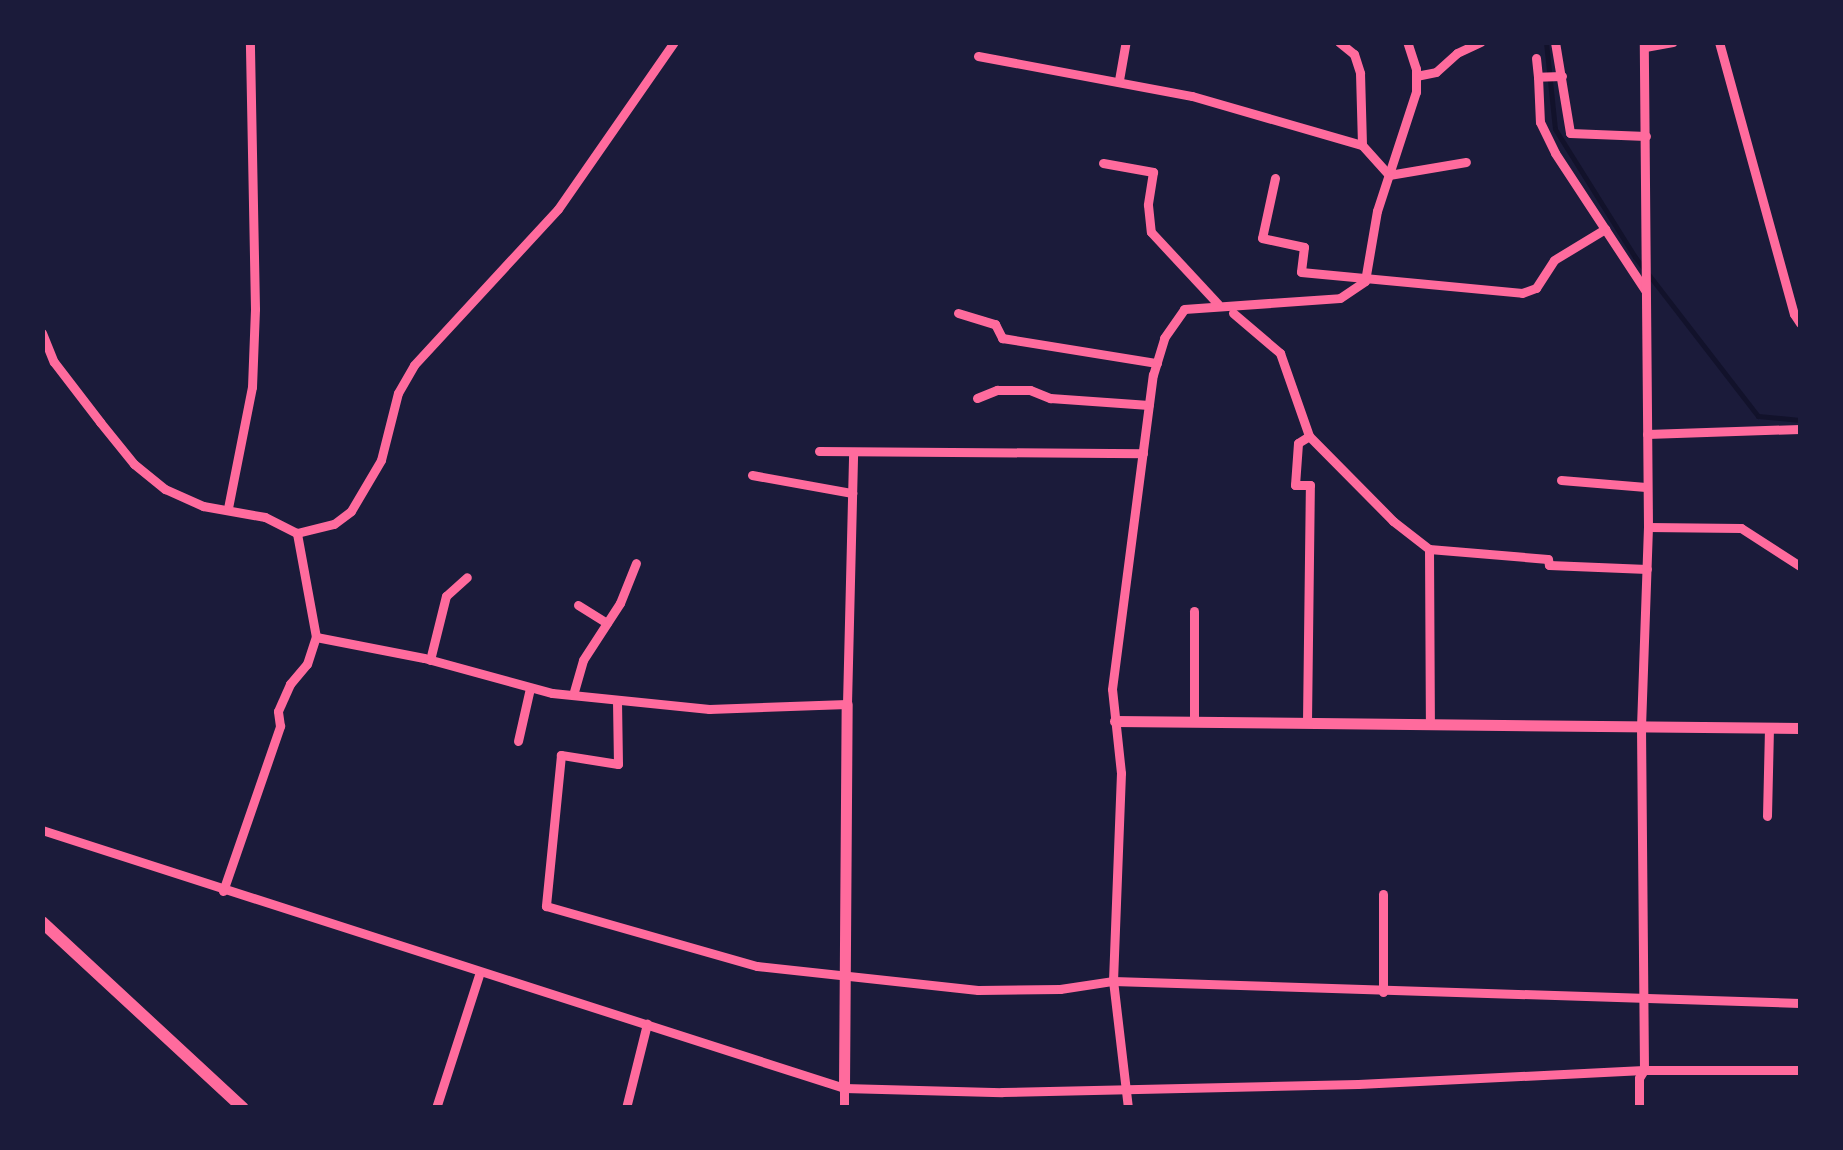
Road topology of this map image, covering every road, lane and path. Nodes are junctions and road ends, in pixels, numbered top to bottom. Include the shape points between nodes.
1 (250, 42) edge
2 (674, 42) edge
3 (1126, 42) edge
4 (1339, 42) edge
5 (1407, 42) edge
6 (1481, 42) edge
7 (1556, 42) edge
8 (1674, 42) edge
9 (1719, 42) edge
10 (1644, 45) edge
11 (978, 56) dead end
12 (1536, 58) dead end
13 (1416, 76) junction
14 (1562, 76) junction
15 (1538, 77) junction
16 (1119, 80) junction
17 (1646, 136) junction
18 (1362, 145) junction
19 (1466, 162) dead end
20 (1103, 163) dead end
21 (1390, 176) junction
22 (1275, 178) dead end
23 (1605, 229) junction
24 (1365, 280) junction
25 (1645, 290) junction
26 (1218, 304) junction
27 (958, 313) dead end
28 (1233, 313) dead end
29 (1800, 323) edge
30 (42, 333) edge
31 (1156, 363) junction
32 (977, 398) dead end
33 (1149, 406) junction
34 (1800, 430) edge
35 (1647, 434) junction
36 (1309, 436) junction
37 (819, 451) dead end
38 (854, 452) junction
39 (1143, 453) junction
40 (752, 475) dead end
41 (1561, 480) dead end
42 (1646, 487) junction
43 (852, 493) junction
44 (228, 508) junction
45 (1648, 527) junction
46 (297, 533) junction
47 (1429, 549) junction
48 (636, 563) dead end
49 (1800, 566) edge
50 (1647, 569) junction
51 (467, 577) dead end
52 (578, 604) dead end
53 (1194, 610) dead end
54 (607, 623) junction
55 (316, 637) junction
56 (430, 660) junction
57 (530, 688) junction
58 (572, 696) junction
59 (617, 701) junction
60 (847, 704) junction
61 (1114, 721) junction
62 (1194, 722) junction
63 (1307, 722) junction
64 (1430, 722) junction
65 (1641, 727) junction
66 (1769, 728) junction
67 (1800, 728) edge
68 (518, 740) dead end
69 (1767, 816) dead end
70 (42, 830) edge
71 (223, 891) junction
72 (1382, 894) dead end
73 (42, 922) edge
74 (480, 972) junction
75 (843, 975) junction
76 (1113, 981) junction
77 (1383, 992) junction
78 (1644, 999) junction
79 (1800, 1003) edge
80 (647, 1024) junction
81 (1644, 1070) junction
82 (1800, 1070) edge
83 (844, 1088) junction
84 (1125, 1089) junction
85 (242, 1108) edge
86 (436, 1108) edge
87 (626, 1108) edge
88 (844, 1108) edge
89 (1128, 1108) edge
90 (1639, 1108) edge

1 - 44 street via 252,386
2 - 46 street via 558,209 414,365 398,393 382,460 351,511 334,524
3 - 16 street
4 - 18 street via 1354,54 1360,72
5 - 13 street
6 - 13 street via 1436,72
7 - 14 street
8 - 10 street
9 - 29 street
10 - 17 street
11 - 16 street
12 - 15 street
13 - 21 street
14 - 15 street
14 - 17 street via 1570,133
15 - 23 street via 1540,122
16 - 18 street
17 - 25 street
18 - 21 street
19 - 21 street
20 - 26 street via 1152,172 1151,232
21 - 24 street
22 - 24 street via 1262,238 1304,247 1301,272
23 - 24 street via 1554,260 1536,288 1522,293
23 - 25 street
24 - 26 street via 1340,298
25 - 35 street
26 - 31 street via 1184,309
27 - 31 street via 995,324 1002,338
28 - 36 street via 1280,353
30 - 44 street via 54,362 134,464 203,506
31 - 33 street
32 - 33 street via 996,390 1030,390 1050,398
33 - 39 street
34 - 35 street
35 - 42 street
36 - 47 street
36 - 63 street via 1298,444 1295,485 1310,486
37 - 38 street
38 - 39 street
38 - 43 street
39 - 61 street via 1112,689
40 - 43 street
41 - 42 street
42 - 45 street
43 - 60 street
44 - 46 street
45 - 49 street via 1741,528
45 - 50 street
46 - 55 street
47 - 50 street via 1548,558 1549,566
47 - 64 street
48 - 54 street
50 - 65 street
51 - 56 street via 446,596
52 - 54 street
53 - 62 street
54 - 58 street via 583,660
55 - 56 street
55 - 71 street via 278,711 280,726
56 - 57 street
57 - 58 street
57 - 68 street
58 - 59 street
59 - 60 street via 709,709
59 - 75 street via 618,764 560,755 546,906 756,966
60 - 75 street
61 - 62 street
61 - 76 street via 1121,773
62 - 63 street
63 - 64 street
64 - 65 street
65 - 66 street
65 - 78 street
66 - 67 street
66 - 69 street
70 - 71 street
71 - 74 street
72 - 77 street
73 - 85 main road
74 - 80 street
74 - 86 street
75 - 76 street via 978,990 1060,990
75 - 83 street
76 - 77 street
76 - 84 street
77 - 78 street
78 - 79 street
78 - 81 street
80 - 83 street
80 - 87 street
81 - 82 street
81 - 84 street
81 - 90 street
83 - 84 street
83 - 88 street
84 - 89 street

